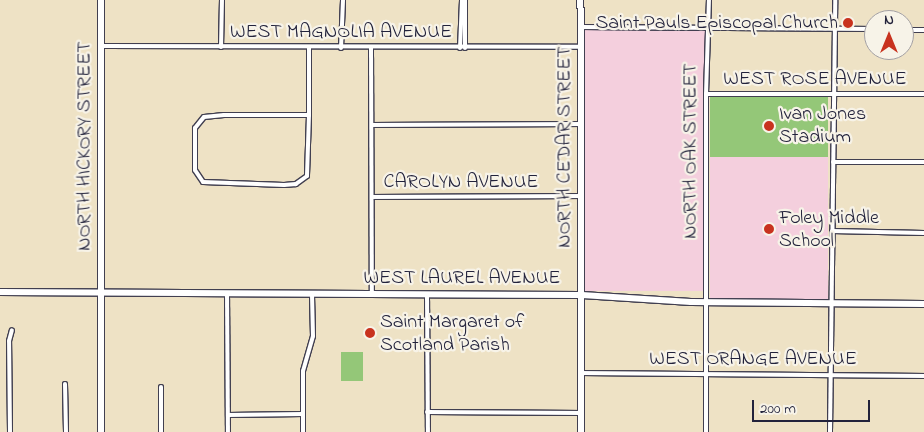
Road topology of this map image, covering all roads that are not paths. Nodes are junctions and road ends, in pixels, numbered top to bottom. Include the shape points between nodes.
1 (101, 0) edge
2 (222, 0) edge
3 (343, 0) edge
4 (463, 0) edge
5 (581, 0) edge
6 (709, 0) edge
7 (835, 0) edge
8 (581, 27) junction
9 (708, 28) junction
10 (834, 29) junction
11 (864, 29) edge
12 (101, 46) junction
13 (221, 46) junction
14 (581, 47) junction
15 (310, 48) junction
16 (341, 48) junction
17 (371, 48) junction
18 (463, 48) junction
19 (706, 94) junction
20 (834, 94) junction
21 (924, 94) edge
22 (309, 116) junction
23 (581, 124) junction
24 (372, 125) junction
25 (833, 162) junction
26 (924, 162) edge
27 (581, 196) junction
28 (372, 197) junction
29 (832, 231) junction
30 (924, 232) edge
31 (0, 292) edge
32 (101, 293) junction
33 (227, 294) junction
34 (312, 294) junction
35 (372, 295) junction
36 (582, 295) junction
37 (426, 296) junction
38 (706, 302) junction
39 (832, 303) junction
40 (924, 304) edge
41 (12, 330) dead end
42 (582, 373) junction
43 (706, 374) junction
44 (831, 375) junction
45 (924, 376) edge
46 (65, 384) dead end
47 (162, 386) dead end
48 (428, 412) junction
49 (582, 413) junction
50 (302, 414) junction
51 (228, 415) junction
52 (10, 432) edge
53 (66, 432) edge
54 (101, 432) edge
55 (161, 432) edge
56 (228, 432) edge
57 (303, 432) edge
58 (428, 432) edge
59 (582, 432) edge
60 (706, 432) edge
61 (830, 432) edge

1 - 12 street, NORTH HICKORY STREET
2 - 13 street
3 - 16 street
4 - 18 street
5 - 8 street, NORTH CEDAR STREET
6 - 9 street, NORTH OAK STREET
7 - 10 street
8 - 9 street
8 - 14 street, NORTH CEDAR STREET
9 - 10 street
9 - 19 street, NORTH OAK STREET
10 - 11 street
10 - 20 street
12 - 13 street, WEST MAGNOLIA AVENUE
12 - 32 street, NORTH HICKORY STREET
13 - 15 street, WEST MAGNOLIA AVENUE
14 - 18 street, WEST MAGNOLIA AVENUE
14 - 23 street, NORTH CEDAR STREET
15 - 16 street, WEST MAGNOLIA AVENUE
15 - 22 street
16 - 17 street, WEST MAGNOLIA AVENUE
17 - 18 street, WEST MAGNOLIA AVENUE
17 - 24 street
19 - 20 street, WEST ROSE AVENUE
19 - 38 street, NORTH OAK STREET
20 - 21 street, WEST ROSE AVENUE
20 - 25 street
22 - 22 street via 309,166 300,182 211,184 196,175 194,132 204,117
23 - 24 street
23 - 27 street, NORTH CEDAR STREET
24 - 28 street
25 - 26 street
25 - 29 street
27 - 28 street, CAROLYN AVENUE
27 - 36 street, NORTH CEDAR STREET
28 - 35 street
29 - 30 street
29 - 39 street
31 - 32 main road, WEST LAUREL AVENUE
32 - 33 main road, WEST LAUREL AVENUE
32 - 54 street, NORTH HICKORY STREET
33 - 34 main road, WEST LAUREL AVENUE
33 - 51 street
34 - 35 main road, WEST LAUREL AVENUE
34 - 50 street via 312,340 303,367
35 - 37 main road, WEST LAUREL AVENUE
36 - 37 main road, WEST LAUREL AVENUE
36 - 38 main road, WEST LAUREL AVENUE
36 - 42 street, NORTH CEDAR STREET
37 - 48 street
38 - 39 main road, WEST LAUREL AVENUE
38 - 43 street, NORTH OAK STREET
39 - 40 main road, WEST LAUREL AVENUE
39 - 44 street
41 - 52 street via 9,341
42 - 43 street, WEST ORANGE AVENUE
42 - 49 street, NORTH CEDAR STREET
43 - 44 street, WEST ORANGE AVENUE
43 - 60 street, NORTH OAK STREET
44 - 45 street, WEST ORANGE AVENUE
44 - 61 street
46 - 53 street
47 - 55 street
48 - 49 street
48 - 58 street
49 - 59 street, NORTH CEDAR STREET
50 - 51 street
50 - 57 street
51 - 56 street

